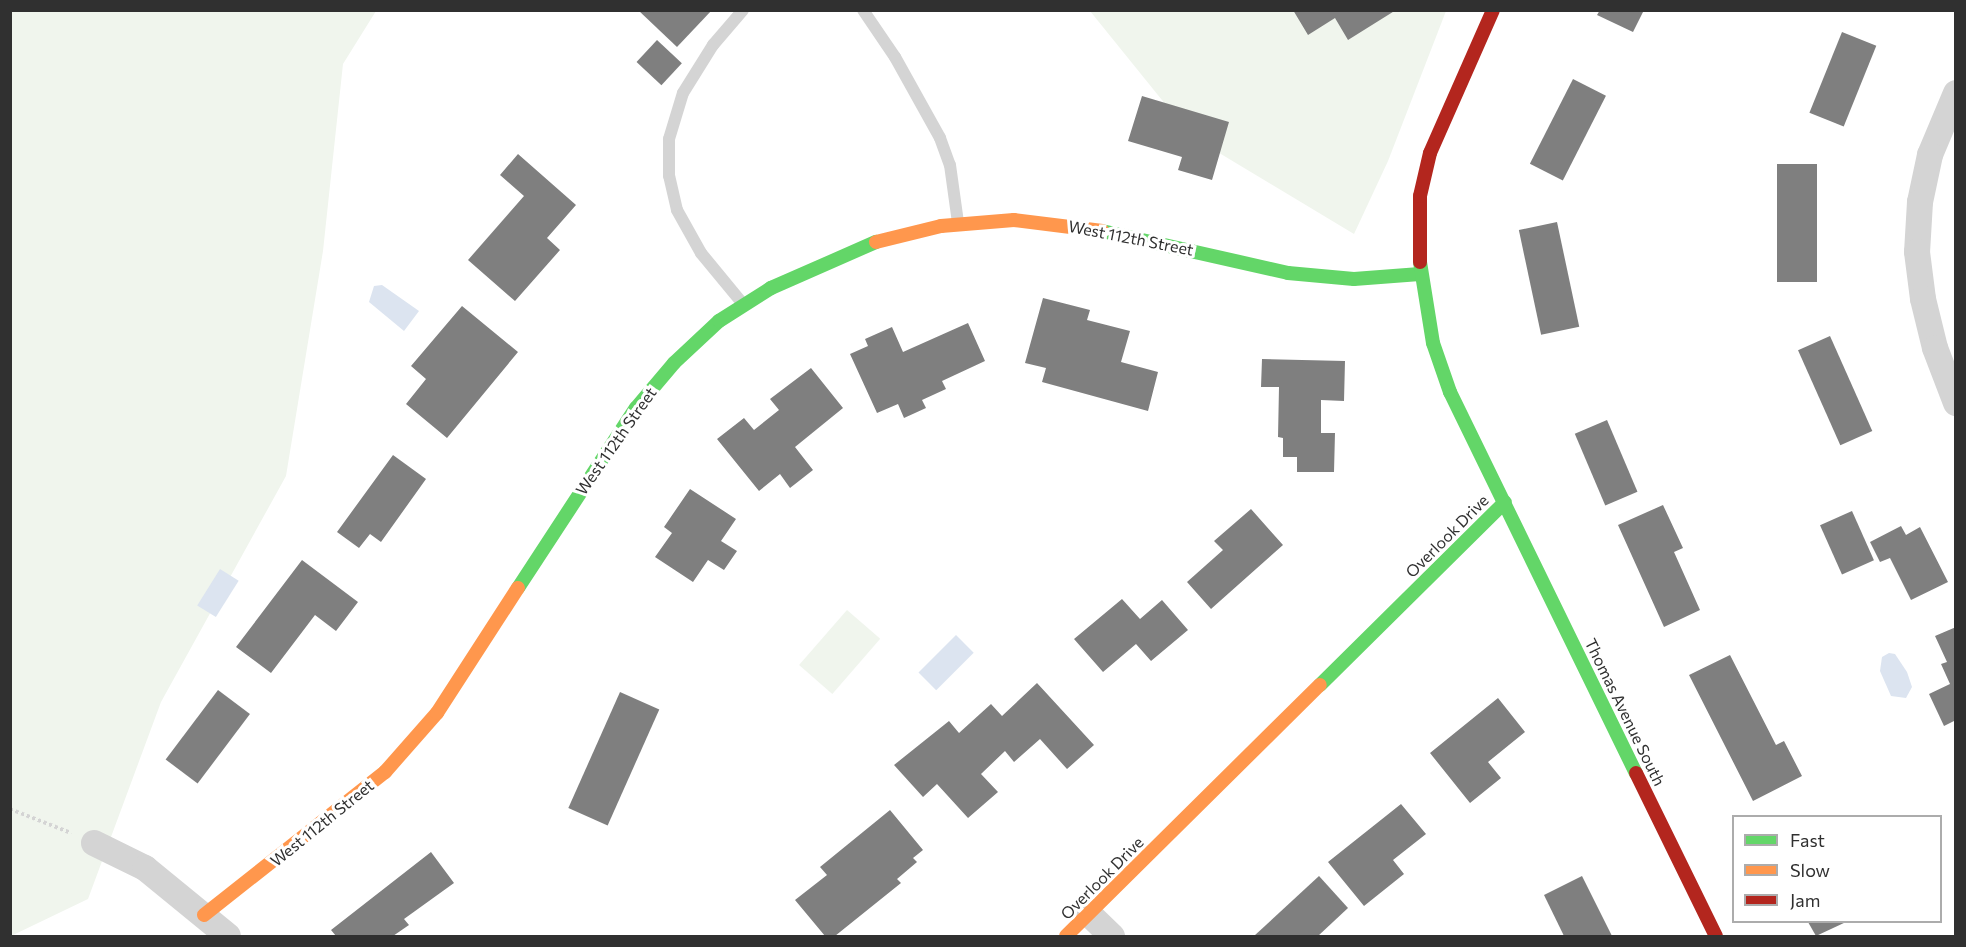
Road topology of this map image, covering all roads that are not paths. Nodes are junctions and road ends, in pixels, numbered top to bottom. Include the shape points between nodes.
1 (743, 10) edge
2 (863, 10) edge
3 (1493, 10) edge
4 (1956, 93) edge
5 (958, 224) junction
6 (1420, 274) junction
7 (744, 306) junction
8 (1956, 403) edge
9 (1505, 502) junction
10 (94, 843) road end
11 (1089, 914) junction
12 (204, 915) junction
13 (228, 936) edge
14 (1066, 936) edge
15 (1112, 936) edge
16 (1716, 936) edge

1 - 7 lane via 713,45 683,93 669,139 669,176 677,210 700,253
2 - 5 lane via 895,57 940,138 950,165
3 - 6 street, Overlook Drive via 1430,153 1420,196
4 - 8 street via 1930,155 1920,202 1917,252 1935,348
5 - 6 street, West 112th Street via 1014,220 1086,227 1288,273 1354,279
5 - 7 street, West 112th Street via 872,243 771,288
6 - 9 street, Overlook Drive via 1433,343 1450,392
7 - 12 street, West 112th Street via 719,321 674,363 636,408 437,713 400,755 326,822
9 - 11 street, Overlook Drive
9 - 16 street, Thomas Avenue South
10 - 12 street via 145,868
11 - 14 street, Overlook Drive
11 - 15 street
12 - 13 street

